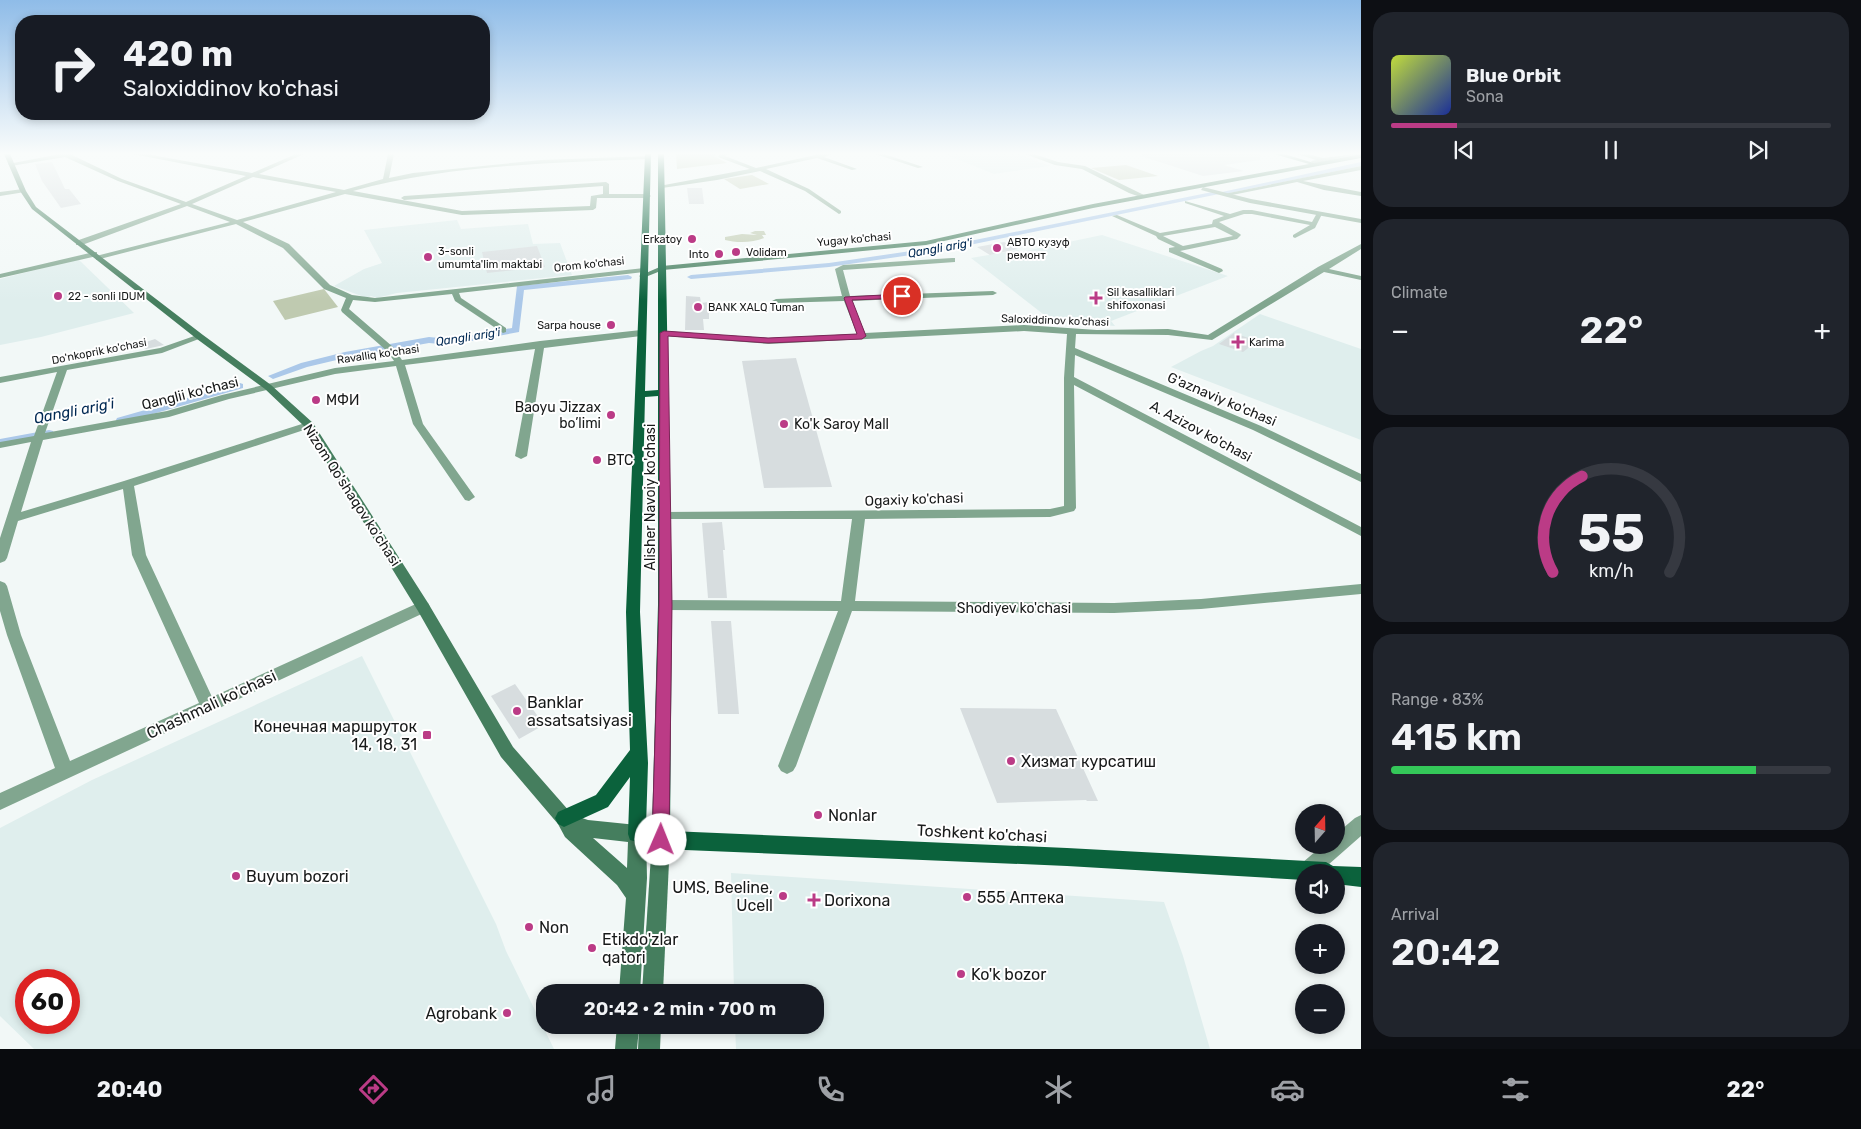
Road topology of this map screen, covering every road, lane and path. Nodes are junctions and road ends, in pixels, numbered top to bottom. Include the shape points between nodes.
1 (31, 203) edge
2 (187, 203) joint
3 (306, 203) edge
4 (402, 203) edge
5 (593, 203) edge
6 (649, 203) edge
7 (660, 203) edge
8 (826, 203) edge
9 (1111, 203) edge
10 (1129, 203) edge
11 (1190, 203) edge
12 (1260, 203) edge
13 (839, 212) dead end
14 (1319, 214) junction
15 (1115, 216) dead end
16 (1230, 216) junction
17 (1361, 221) edge
18 (237, 222) junction
19 (1314, 224) junction
20 (1216, 225) junction
21 (1159, 235) junction
22 (1295, 236) dead end
23 (79, 243) junction
24 (1361, 246) edge
25 (1182, 248) junction
26 (1346, 255) junction
27 (96, 256) junction
28 (1361, 258) edge
29 (952, 260) dead end
30 (654, 270) junction
31 (1321, 270) junction
32 (1219, 271) dead end
33 (0, 276) edge
34 (1361, 278) edge
35 (454, 290) junction
36 (993, 293) dead end
37 (350, 297) junction
38 (847, 298) junction
39 (776, 301) dead end
40 (503, 330) dead end
41 (1072, 331) junction
42 (641, 333) junction
43 (664, 333) junction
44 (862, 336) junction
45 (200, 337) junction
46 (540, 344) junction
47 (1070, 349) junction
48 (400, 362) junction
49 (63, 369) junction
50 (1069, 378) junction
51 (0, 380) edge
52 (268, 387) junction
53 (639, 394) junction
54 (664, 394) junction
55 (309, 425) junction
56 (40, 436) junction
57 (0, 446) edge
58 (521, 456) dead end
59 (1361, 478) edge
60 (128, 484) junction
61 (469, 497) dead end
62 (859, 515) junction
63 (665, 516) junction
64 (12, 518) junction
65 (1361, 532) edge
66 (0, 558) edge
67 (0, 586) edge
68 (1361, 589) edge
69 (665, 605) junction
70 (424, 607) junction
71 (847, 607) junction
72 (208, 705) junction
73 (638, 753) junction
74 (787, 766) dead end
75 (65, 771) junction
76 (0, 802) edge
77 (564, 818) junction
78 (1361, 824) edge
79 (637, 834) junction
80 (661, 840) junction
81 (1324, 864) edge
82 (1295, 870) edge
83 (1345, 875) edge
84 (1361, 878) edge
85 (636, 896) junction
86 (630, 984) edge
87 (652, 984) edge
88 (627, 1034) edge
89 (650, 1034) edge
90 (626, 1049) edge
91 (649, 1049) edge

1 - 23 main road, Nizom Qo'shaqov ko'chasi
2 - 18 street, Orom ko'chasi
2 - 23 street
3 - 18 street
4 - 5 street via 462,213 593,208
6 - 30 main road, Alisher Navoiy ko'chasi
7 - 30 main road, Alisher Navoiy ko'chasi
8 - 13 street
9 - 30 main road, Yugay ko'chasi via 926,243
10 - 30 main road, Yugay ko'chasi via 923,248
11 - 16 street
12 - 14 street
14 - 17 street
14 - 19 street
15 - 21 street
16 - 19 street via 1252,212
16 - 20 street via 1215,221
18 - 27 street
18 - 37 street, Orom ko'chasi via 286,246 327,287
19 - 22 street
20 - 21 street
20 - 25 street via 1238,235
21 - 25 street
23 - 27 main road, Nizom Qo'shaqov ko'chasi
24 - 26 street, Saloxiddinov ko'chasi
25 - 32 street via 1172,250
26 - 28 street
26 - 31 street, Saloxiddinov ko'chasi
27 - 33 street
27 - 45 main road, Nizom Qo'shaqov ko'chasi
29 - 38 street via 843,267 839,269
30 - 35 street, Orom ko'chasi
30 - 42 main road, Alisher Navoiy ko'chasi
30 - 43 main road, Alisher Navoiy ko'chasi
31 - 34 street
31 - 41 street, Saloxiddinov ko'chasi via 1209,338 1168,332
35 - 37 street, Orom ko'chasi via 375,300
35 - 40 street via 458,299
36 - 38 street
37 - 48 street via 345,310 388,347
38 - 39 street
38 - 44 street
41 - 44 street, Saloxiddinov ko'chasi via 1024,328
41 - 47 street
42 - 46 street, Ravalliq ko'chasi
42 - 53 main road, Alisher Navoiy ko'chasi
43 - 44 street, Saloxiddinov ko'chasi via 768,341
43 - 54 main road, Alisher Navoiy ko'chasi
45 - 49 street, Do'nkoprik ko'chasi via 162,350
45 - 52 main road, Nizom Qo'shaqov ko'chasi
46 - 48 street, Ravalliq ko'chasi
46 - 58 street
47 - 50 street
47 - 59 street, G'aznaviy ko'chasi via 1257,428
48 - 52 street, Ravalliq ko'chasi via 335,371
48 - 61 street via 418,424
49 - 51 street, Do'nkoprik ko'chasi
49 - 56 street
50 - 62 street, Ogaxiy ko'chasi via 1070,508 1050,513
50 - 65 street, A. Azizov ko'chasi
52 - 55 main road, Nizom Qo'shaqov ko'chasi
52 - 56 street, Qanglii ko'chasi via 169,414
53 - 54 main road
53 - 73 main road, Alisher Navoiy ko'chasi via 633,612
54 - 63 main road, Alisher Navoiy ko'chasi
55 - 60 street
55 - 70 main road, Nizom Qo'shaqov ko'chasi
56 - 57 street, Qanglii ko'chasi
56 - 64 street
60 - 64 street
60 - 72 street via 139,555
62 - 63 street
62 - 71 street, Ogaxiy ko'chasi
63 - 69 main road, Alisher Navoiy ko'chasi
64 - 66 street
67 - 75 street via 14,635
68 - 71 street, Shodiyev ko'chasi via 1201,604 1114,608
69 - 71 street, Shodiyev ko'chasi
69 - 80 main road, Alisher Navoiy ko'chasi
70 - 72 street, Chashmali ko'chasi
70 - 77 main road, Nizom Qo'shaqov ko'chasi via 507,752
71 - 74 street, Ogaxiy ko'chasi
72 - 75 street, Chashmali ko'chasi
73 - 77 main road via 602,801
73 - 79 main road, Alisher Navoiy ko'chasi
75 - 76 street, Chashmali ko'chasi
77 - 79 main road, Nizom Qo'shaqov ko'chasi via 588,829
77 - 85 main road via 571,831 624,878
78 - 81 street
79 - 80 main road, Toshkent ko'chasi
79 - 85 main road
80 - 82 main road, Toshkent ko'chasi
80 - 87 main road
83 - 84 main road
85 - 86 main road
88 - 90 main road
89 - 91 main road

